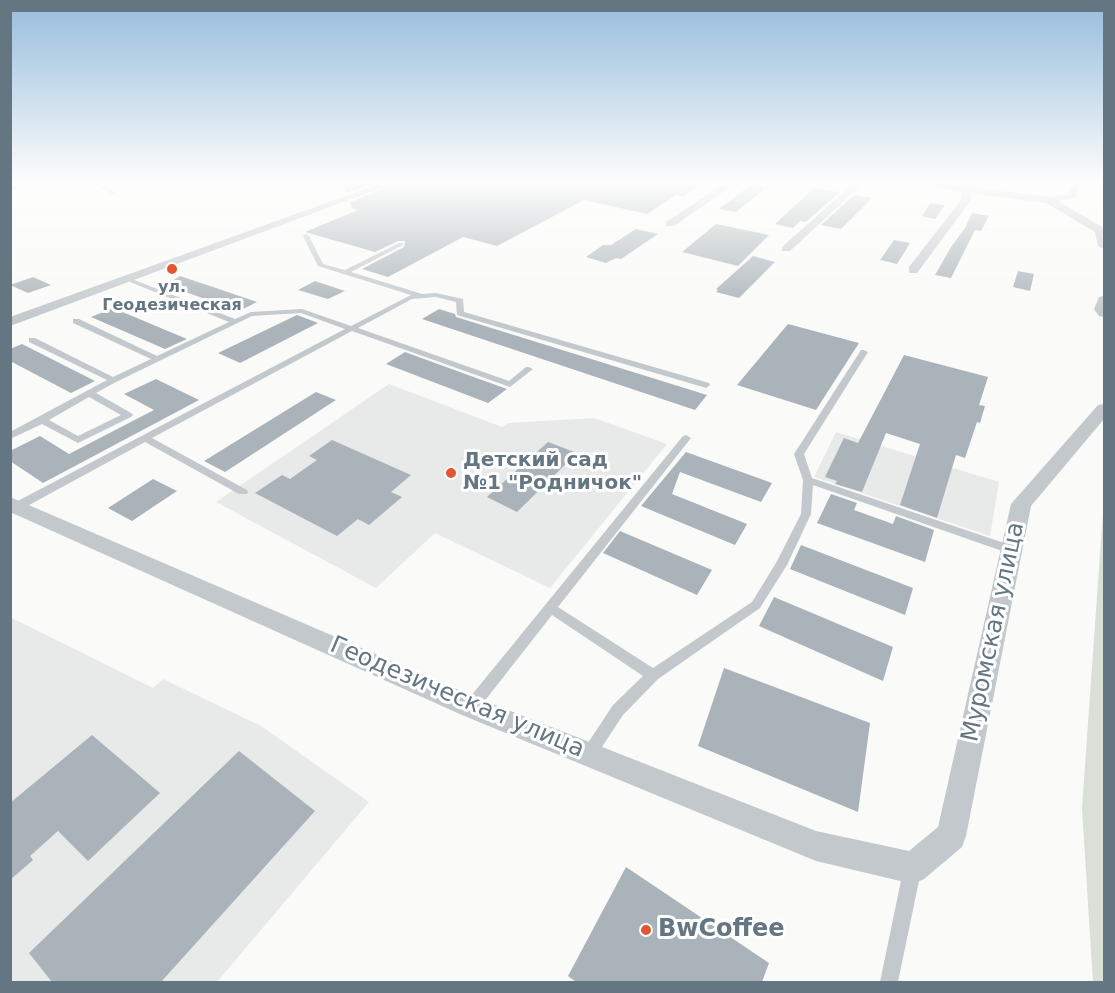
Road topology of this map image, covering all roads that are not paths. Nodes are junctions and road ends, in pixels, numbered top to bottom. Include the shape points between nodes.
1 (268, 227) edge
2 (810, 227) edge
3 (945, 227) edge
4 (1095, 227) edge
5 (306, 236) dead end
6 (401, 244) dead end
7 (1104, 246) edge
8 (786, 249) dead end
9 (913, 270) dead end
10 (345, 273) junction
11 (127, 279) junction
12 (423, 296) junction
13 (1104, 300) edge
14 (1104, 313) edge
15 (76, 321) dead end
16 (233, 321) junction
17 (10, 322) edge
18 (353, 327) junction
19 (32, 340) dead end
20 (864, 352) dead end
21 (158, 359) junction
22 (529, 369) dead end
23 (113, 380) junction
24 (706, 386) dead end
25 (89, 393) junction
26 (1104, 409) edge
27 (42, 420) junction
28 (10, 436) edge
29 (144, 438) junction
30 (686, 438) dead end
31 (808, 480) junction
32 (243, 492) dead end
33 (13, 505) edge
34 (1012, 550) junction
35 (550, 608) junction
36 (653, 675) junction
37 (471, 707) junction
38 (589, 754) junction
39 (913, 868) junction
40 (889, 982) edge

1 - 11 street
2 - 8 street
3 - 9 street
4 - 7 street via 1100,230
5 - 10 lane via 321,265
6 - 10 lane
10 - 12 lane
11 - 16 lane
11 - 17 street
12 - 18 lane via 410,297
12 - 24 lane via 459,301 460,313
13 - 14 street
15 - 21 lane
16 - 18 lane via 251,314 302,311
16 - 21 lane
18 - 22 lane via 510,384
18 - 29 lane
19 - 23 lane
20 - 31 lane via 799,454
21 - 23 lane
23 - 25 lane
25 - 27 lane
25 - 27 lane via 128,415 78,440
26 - 34 street, Муромская улица via 1021,504
27 - 28 lane
29 - 32 lane
29 - 33 lane
30 - 35 lane
31 - 34 lane
31 - 36 lane via 806,514 781,566 756,605
33 - 37 street, Геодезическая улица
34 - 39 street, Муромская улица via 951,836
35 - 36 lane
35 - 37 lane
36 - 38 lane via 618,710
37 - 38 street, Геодезическая улица
38 - 39 street, Геодезическая улица via 816,846
39 - 40 lane

